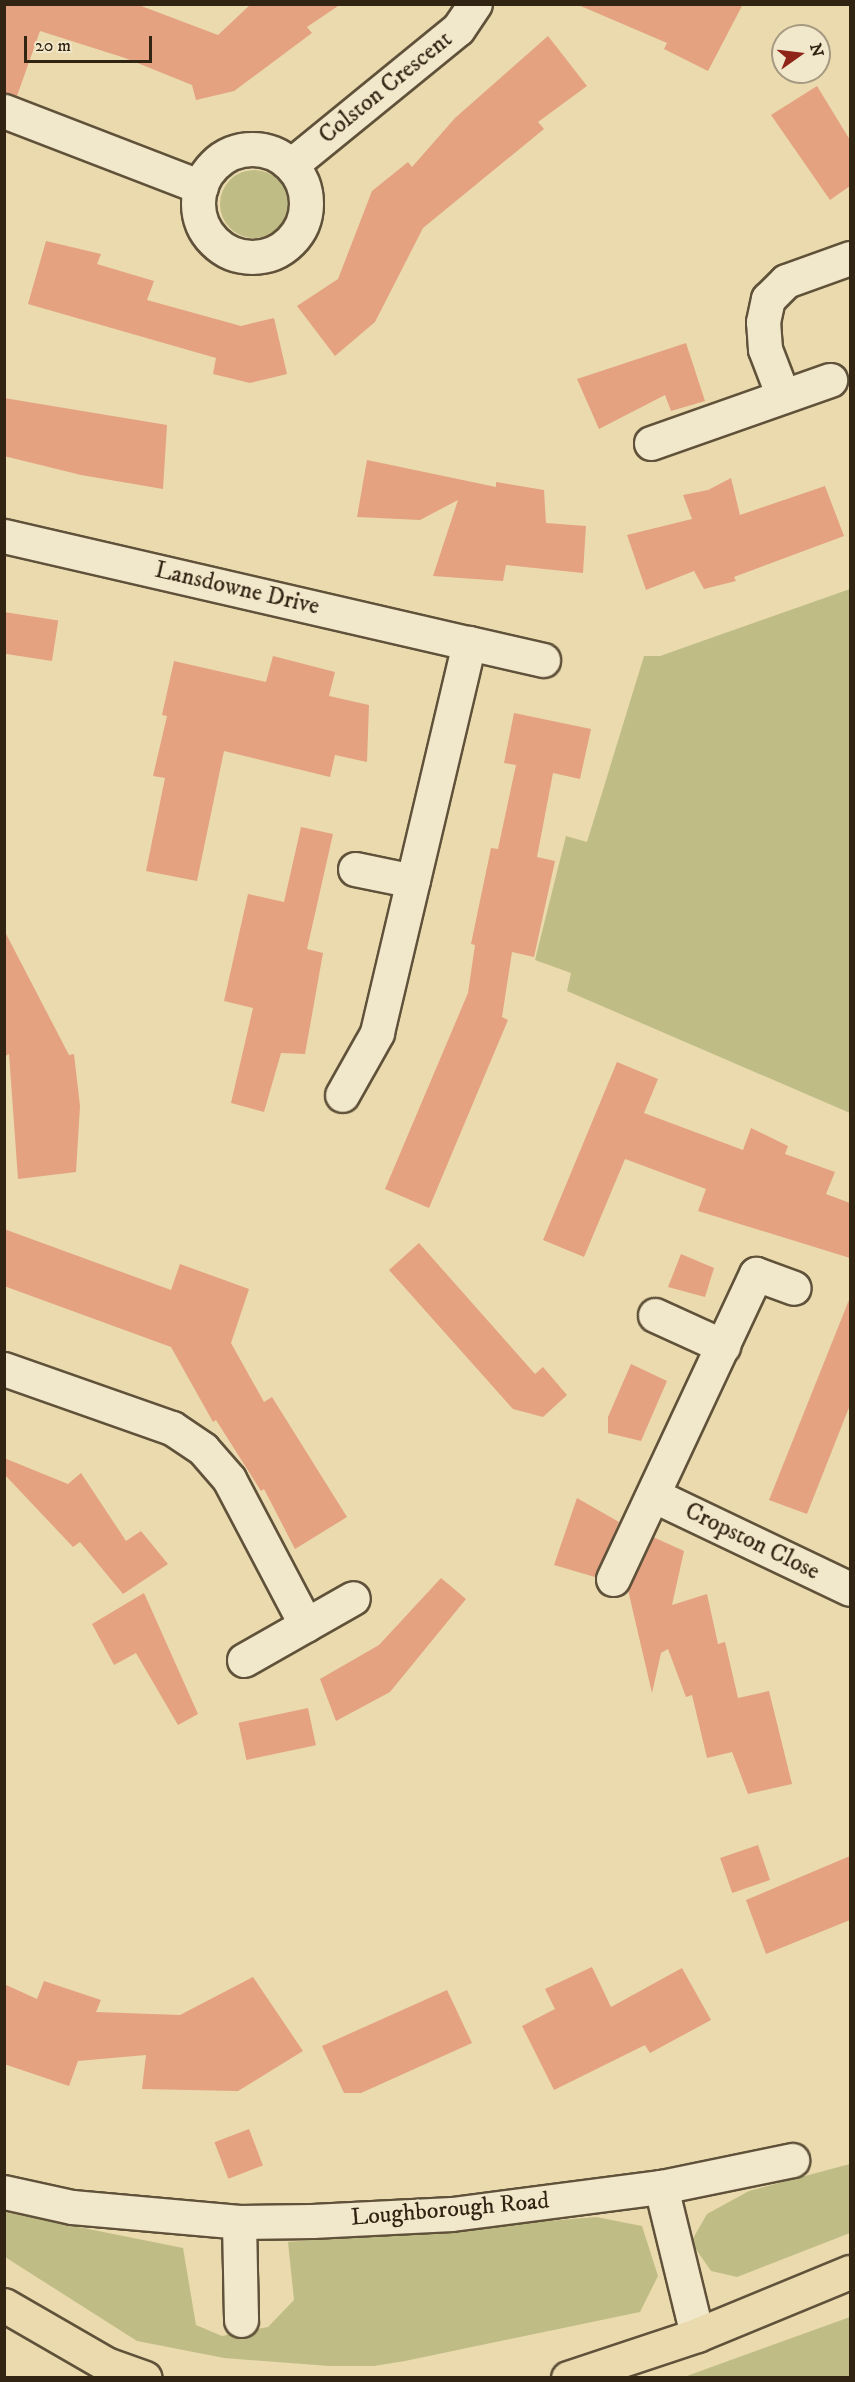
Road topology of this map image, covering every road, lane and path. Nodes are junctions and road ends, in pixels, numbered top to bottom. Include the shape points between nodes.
1 (475, 4) edge
2 (4, 111) edge
3 (291, 165) junction
4 (201, 187) junction
5 (850, 258) edge
6 (830, 380) dead end
7 (783, 396) junction
8 (651, 443) dead end
9 (4, 536) edge
10 (469, 643) junction
11 (543, 660) dead end
12 (356, 869) dead end
13 (413, 881) junction
14 (342, 1095) dead end
15 (794, 1288) dead end
16 (656, 1315) dead end
17 (723, 1346) junction
18 (4, 1369) edge
19 (653, 1495) junction
20 (613, 1579) dead end
21 (850, 1589) edge
22 (353, 1598) dead end
23 (306, 1625) junction
24 (243, 1660) dead end
25 (792, 2160) dead end
26 (660, 2187) junction
27 (4, 2192) edge
28 (239, 2222) junction
29 (850, 2272) edge
30 (4, 2305) edge
31 (241, 2320) dead end
32 (697, 2335) junction
33 (145, 2378) edge
34 (568, 2378) edge

1 - 3 street, Colston Crescent via 458,29
2 - 4 street
3 - 4 street via 279,156 248,149 218,161
3 - 4 street via 302,181 306,199 304,218 296,235 283,248 266,256 237,254 213,240 203,225 198,206
5 - 7 street via 786,281 768,299 763,322 765,349
6 - 7 street
7 - 8 street
9 - 10 street, Lansdowne Drive
10 - 11 street, Lansdowne Drive
10 - 13 street
12 - 13 street
13 - 14 street via 377,1033
15 - 17 street via 756,1274
16 - 17 street
17 - 19 street
18 - 23 street via 172,1428 204,1449 229,1479
19 - 20 street
19 - 21 street, Cropston Close
22 - 23 street
23 - 24 street
25 - 26 street, Loughborough Road
26 - 28 street, Loughborough Road via 452,2214
26 - 32 street
27 - 28 street, Loughborough Road via 72,2207
28 - 31 street
29 - 32 main road
30 - 33 main road via 105,2364
32 - 34 main road

